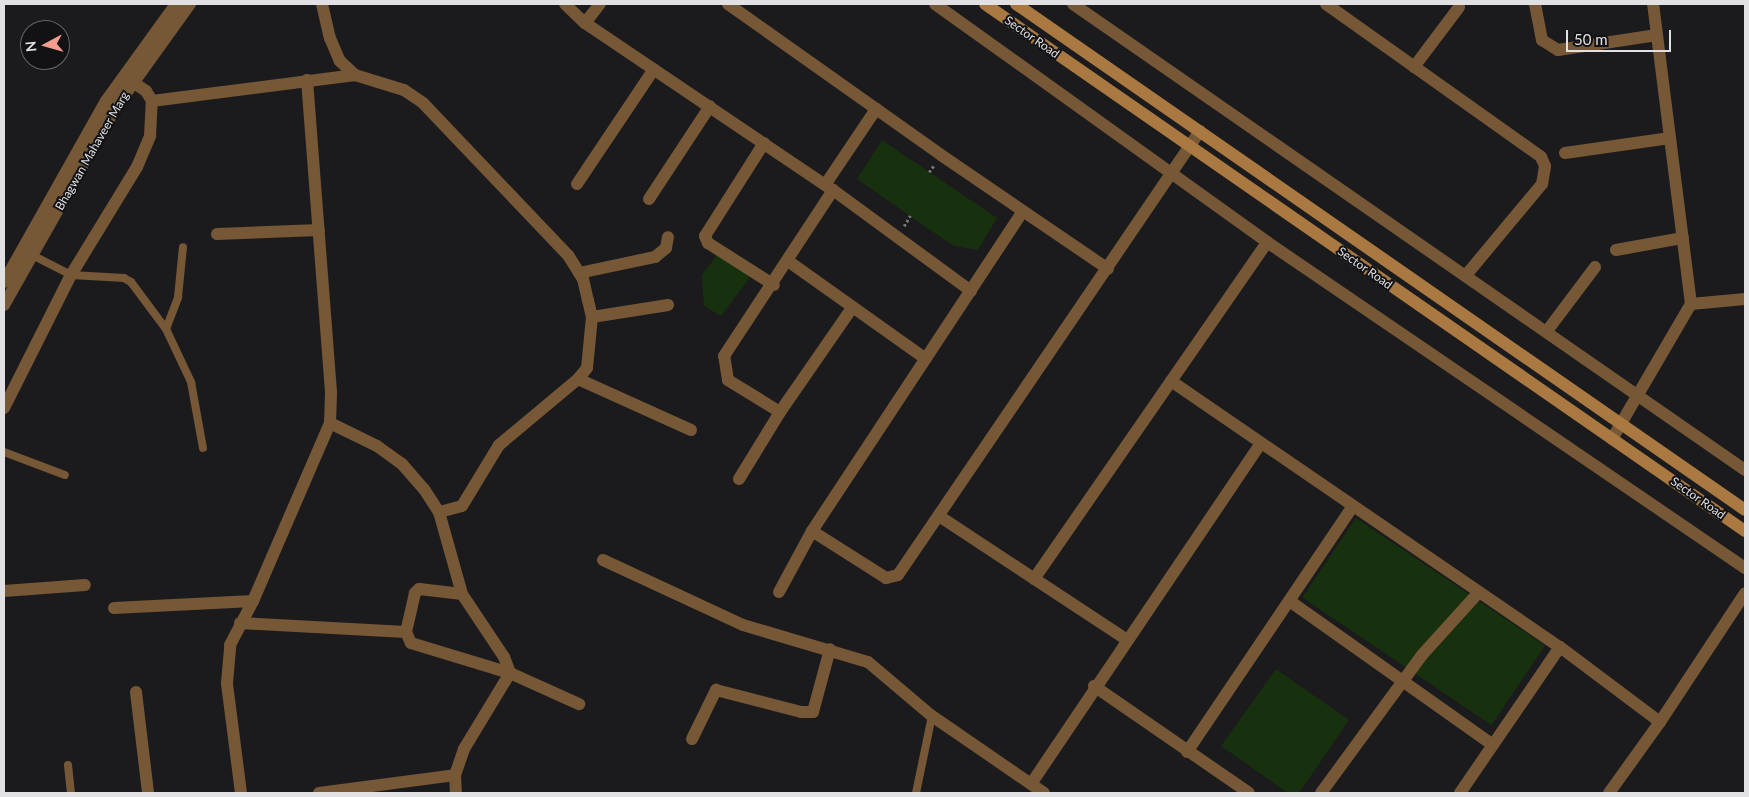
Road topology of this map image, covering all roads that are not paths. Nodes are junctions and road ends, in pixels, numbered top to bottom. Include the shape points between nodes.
1 (176, 4) edge
2 (190, 4) edge
3 (322, 4) edge
4 (565, 4) edge
5 (600, 4) edge
6 (728, 4) edge
7 (935, 4) edge
8 (985, 4) edge
9 (1016, 4) edge
10 (1073, 4) edge
11 (1326, 4) edge
12 (1535, 4) edge
13 (1653, 4) edge
14 (1459, 7) dead end
15 (585, 23) junction
16 (1657, 35) junction
17 (1414, 67) junction
18 (654, 69) junction
19 (355, 75) junction
20 (128, 79) junction
21 (307, 80) junction
22 (152, 101) junction
23 (710, 106) junction
24 (876, 109) junction
25 (1200, 131) junction
26 (1670, 138) junction
27 (764, 143) junction
28 (1190, 146) junction
29 (1565, 153) dead end
30 (1173, 172) junction
31 (578, 184) dead end
32 (829, 188) junction
33 (649, 199) dead end
34 (1023, 211) junction
35 (319, 230) junction
36 (217, 234) dead end
37 (668, 237) dead end
38 (1683, 238) junction
39 (1267, 242) junction
40 (183, 247) dead end
41 (1616, 250) dead end
42 (32, 254) junction
43 (788, 261) junction
44 (1594, 267) dead end
45 (1108, 268) junction
46 (579, 273) junction
47 (1467, 274) junction
48 (71, 275) junction
49 (4, 282) edge
50 (774, 285) junction
51 (971, 291) junction
52 (1742, 302) edge
53 (1691, 304) junction
54 (4, 305) edge
55 (668, 305) dead end
56 (852, 308) junction
57 (592, 317) junction
58 (166, 329) junction
59 (1547, 331) junction
60 (926, 359) junction
61 (578, 379) junction
62 (1171, 381) junction
63 (1639, 396) junction
64 (4, 408) edge
65 (780, 412) junction
66 (330, 424) junction
67 (1622, 424) junction
68 (691, 430) dead end
69 (1612, 439) junction
70 (1261, 443) junction
71 (203, 448) dead end
72 (4, 452) edge
73 (1745, 470) edge
74 (65, 475) dead end
75 (739, 479) dead end
76 (1353, 506) junction
77 (1745, 510) edge
78 (439, 512) junction
79 (939, 516) junction
80 (812, 531) junction
81 (1745, 531) edge
82 (602, 560) dead end
83 (1745, 568) edge
84 (1034, 579) junction
85 (85, 585) dead end
86 (4, 591) edge
87 (779, 592) dead end
88 (1479, 592) junction
89 (1745, 593) edge
90 (462, 594) junction
91 (253, 601) junction
92 (1291, 602) junction
93 (114, 608) dead end
94 (240, 623) junction
95 (406, 632) junction
96 (1127, 640) junction
97 (1560, 648) junction
98 (830, 649) junction
99 (510, 673) junction
100 (1402, 681) junction
101 (1094, 686) junction
102 (136, 692) dead end
103 (579, 704) dead end
104 (932, 716) junction
105 (1660, 722) junction
106 (692, 739) dead end
107 (1493, 745) junction
108 (1187, 752) junction
109 (68, 765) dead end
110 (454, 775) junction
111 (1031, 784) junction
112 (71, 793) edge
113 (148, 793) edge
114 (241, 793) edge
115 (319, 793) edge
116 (456, 793) edge
117 (916, 793) edge
118 (1044, 793) edge
119 (1250, 793) edge
120 (1321, 793) edge
121 (1460, 793) edge
122 (1609, 793) edge

1 - 20 street, Bhagwan Mahaveer Marg
2 - 20 street, Bhagwan Mahaveer Marg
3 - 19 street via 330,38 340,61
4 - 15 street
5 - 15 street
6 - 24 street
7 - 30 street
8 - 28 main road, Sector Road
9 - 25 main road, Sector Road
10 - 47 street
11 - 17 street
12 - 16 street via 1542,40 1558,50
13 - 16 street
14 - 17 street
15 - 18 street
16 - 26 street
17 - 47 street via 1541,157 1545,166 1542,184
18 - 23 street
18 - 31 street
19 - 21 street
19 - 46 street via 404,90 423,103 568,254
20 - 22 street via 146,91
20 - 42 street, Bhagwan Mahaveer Marg
20 - 49 street, Bhagwan Mahaveer Marg
21 - 22 street
21 - 35 street
22 - 48 street via 154,124 141,158
23 - 27 street
23 - 33 street
24 - 32 street
24 - 34 street
25 - 28 street
25 - 67 main road, Sector Road
26 - 29 street
26 - 38 street
27 - 32 street
27 - 50 street via 705,236 708,243
28 - 30 street
28 - 69 main road, Sector Road
30 - 39 street
30 - 45 street
32 - 43 street
32 - 51 street
34 - 45 street
34 - 51 street
35 - 36 street
35 - 66 street via 331,392
37 - 46 street via 666,248 655,257
38 - 41 street
38 - 53 street
39 - 62 street
39 - 83 street
40 - 58 lane via 178,297
42 - 48 lane
42 - 54 street, Bhagwan Mahaveer Marg
43 - 50 street
43 - 56 street
44 - 59 street
45 - 79 street
46 - 57 street
47 - 59 street
48 - 58 lane via 132,282
48 - 64 street
50 - 65 street via 724,356 723,366 728,380
51 - 60 street
52 - 53 street
53 - 63 street
55 - 57 street
56 - 60 street
56 - 65 street
57 - 61 street via 587,368
58 - 71 lane via 191,382
59 - 63 street
60 - 80 street
61 - 68 street
61 - 78 street via 499,445 462,506
62 - 70 street
62 - 84 street
63 - 67 street
63 - 73 street
65 - 75 street
66 - 78 street via 377,446 402,464
66 - 91 street
67 - 69 street
67 - 77 main road, Sector Road
69 - 81 main road, Sector Road
70 - 76 street
70 - 96 street
72 - 74 lane
76 - 88 street
76 - 92 street
78 - 90 street
79 - 80 street via 902,571 891,578
79 - 84 street
80 - 87 street
82 - 98 street via 743,625
84 - 96 street
85 - 86 street
88 - 97 street
88 - 100 street
89 - 105 street
90 - 95 street via 419,589
90 - 99 street via 489,630
91 - 93 street
91 - 94 street
92 - 100 street
92 - 108 street
94 - 95 street
94 - 114 street via 227,664
95 - 99 street via 411,643
96 - 101 street
97 - 105 street
97 - 107 street
98 - 104 street via 852,655 879,669
98 - 106 street via 817,707 813,712 716,690
99 - 103 street
99 - 110 street via 464,749
100 - 107 street
100 - 120 street
101 - 108 street
101 - 111 street
102 - 113 street
104 - 111 street
104 - 117 lane
105 - 122 street
107 - 121 street
108 - 119 street
109 - 112 lane
110 - 115 street
110 - 116 street
111 - 118 street

